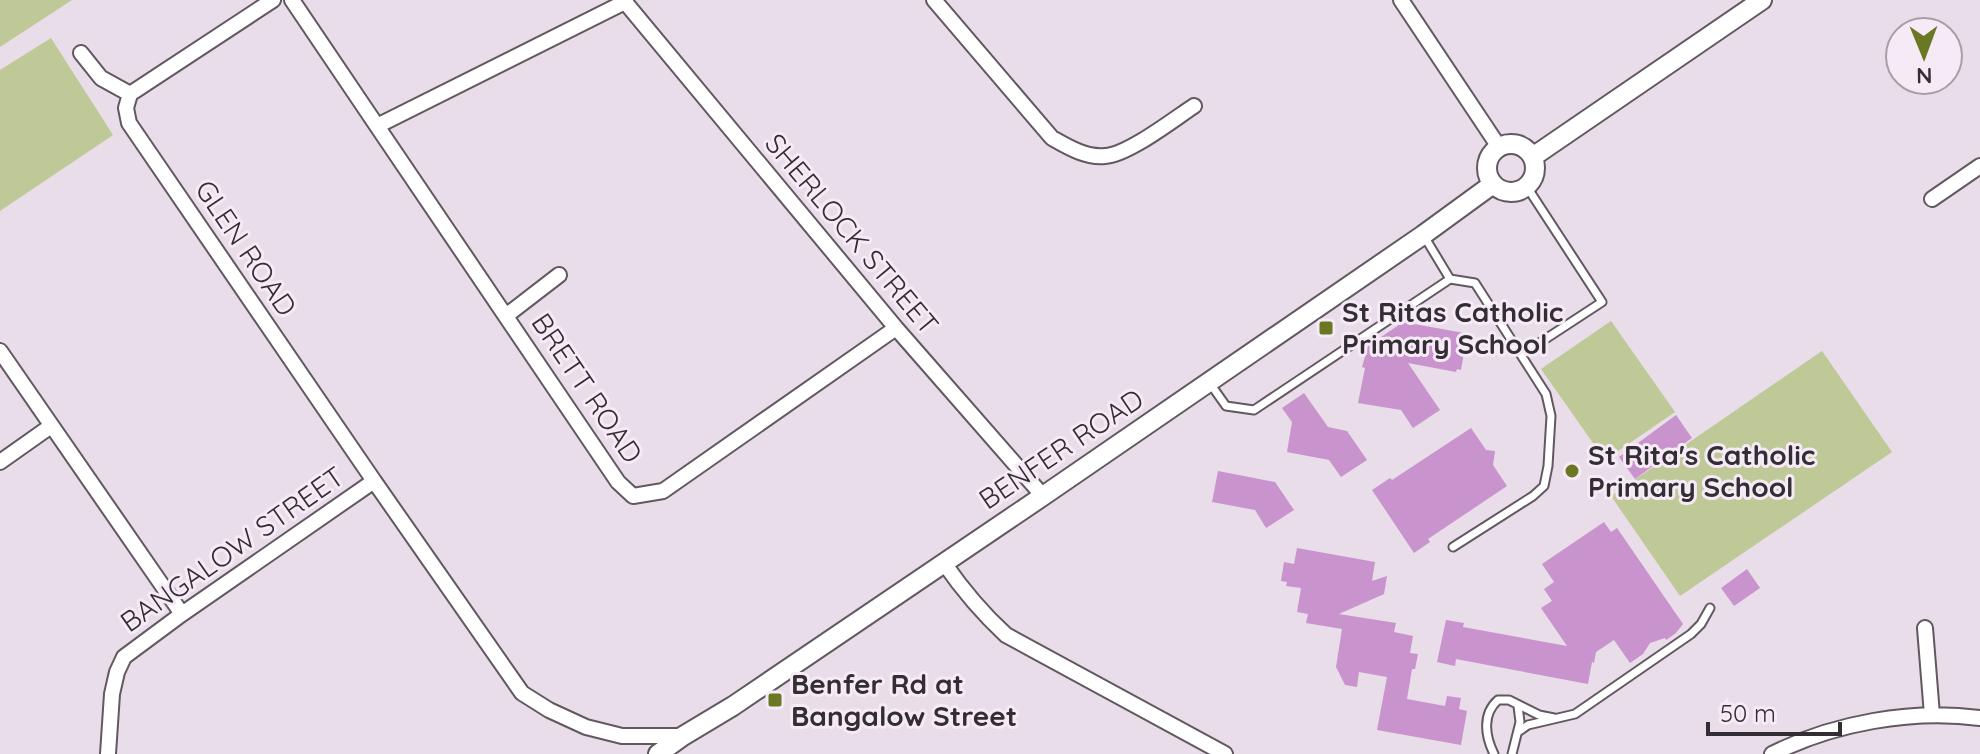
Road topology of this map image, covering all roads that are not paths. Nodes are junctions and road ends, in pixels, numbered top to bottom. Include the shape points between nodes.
1 (273, 0) edge
2 (292, 0) edge
3 (934, 0) edge
4 (1401, 0) edge
5 (1762, 0) edge
6 (625, 1) edge
7 (81, 53) dead end
8 (130, 94) junction
9 (1194, 106) dead end
10 (377, 126) junction
11 (1499, 147) junction
12 (1534, 156) junction
13 (1980, 166) edge
14 (1493, 184) junction
15 (1527, 187) junction
16 (1932, 199) dead end
17 (1423, 235) junction
18 (559, 275) dead end
19 (1450, 279) junction
20 (507, 315) junction
21 (896, 328) junction
22 (0, 351) edge
23 (1521, 355) junction
24 (1209, 382) junction
25 (51, 426) junction
26 (0, 462) edge
27 (374, 481) junction
28 (1043, 496) junction
29 (1453, 547) dead end
30 (944, 563) junction
31 (1710, 608) dead end
32 (182, 614) junction
33 (1925, 628) dead end
34 (1518, 706) junction
35 (1932, 715) junction
36 (1556, 718) junction
37 (1980, 718) edge
38 (1518, 732) junction
39 (683, 736) junction
40 (108, 754) edge
41 (658, 754) edge
42 (1225, 754) edge
43 (1494, 754) edge
44 (1512, 754) edge
45 (1772, 754) edge

1 - 8 street
2 - 10 street, BRETT ROAD
3 - 9 street via 1052,138 1077,152 1106,156 1128,148
4 - 11 street
5 - 12 street
6 - 10 street
6 - 21 street, SHERLOCK STREET
7 - 8 street via 101,78
8 - 27 street, GLEN ROAD via 129,123
10 - 20 street, BRETT ROAD
11 - 12 street via 1521,145
11 - 14 street via 1487,166
12 - 15 street via 1535,176
13 - 16 street
14 - 15 street via 1513,192
14 - 17 street, BENFER ROAD
15 - 23 lane via 1602,302
17 - 19 lane
17 - 24 street, BENFER ROAD
18 - 20 street
19 - 23 lane via 1475,283
19 - 24 lane via 1254,410 1226,406
20 - 21 street, BRETT ROAD via 618,482 633,496 663,491
21 - 28 street, SHERLOCK STREET
22 - 25 street
23 - 29 lane via 1546,394 1551,416 1544,486
24 - 28 street, BENFER ROAD
25 - 26 street
25 - 32 street
27 - 32 street, BANGALOW STREET
27 - 39 street, BANGALOW STREET via 522,693 586,727 622,736
28 - 30 street, BENFER ROAD
30 - 39 street, BENFER ROAD
30 - 42 street via 1006,635
31 - 36 lane via 1691,634 1575,714
32 - 40 street, BANGALOW STREET via 124,657 112,694
33 - 35 street
34 - 36 lane
34 - 38 lane
34 - 43 lane via 1498,700 1489,708 1486,724
35 - 37 street
35 - 45 street via 1839,729
36 - 38 lane
38 - 44 lane
39 - 41 street, BENFER ROAD

